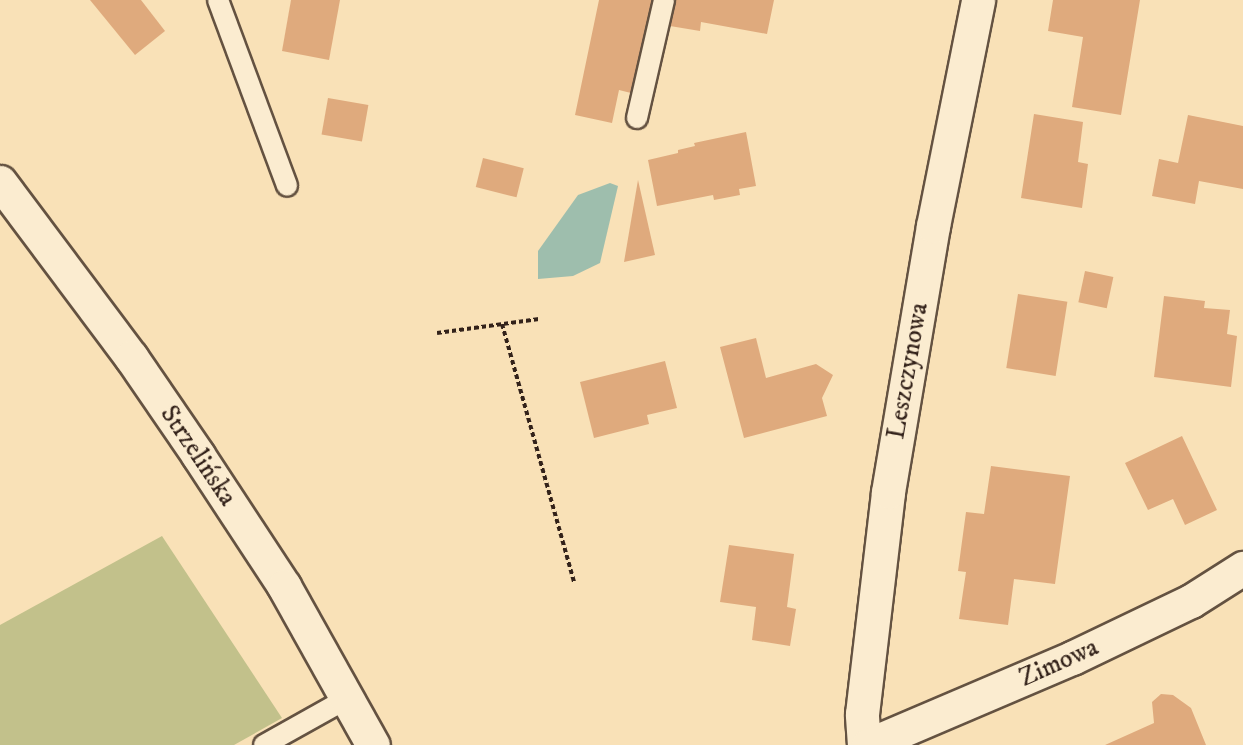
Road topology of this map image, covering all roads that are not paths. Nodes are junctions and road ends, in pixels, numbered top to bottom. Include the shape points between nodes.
1 (218, 0) edge
2 (664, 0) edge
3 (978, 0) edge
4 (637, 118) dead end
5 (0, 182) edge
6 (287, 186) dead end
7 (1242, 565) edge
8 (348, 698) junction
9 (264, 745) edge
10 (373, 745) edge
11 (866, 745) edge

1 - 6 lane
2 - 4 lane
3 - 11 street, Leszczynowa via 933,226 888,492 862,714
5 - 8 street, Strzelińska via 131,357 284,586
7 - 11 street, Zimowa via 1191,601 1072,658
8 - 9 lane
8 - 10 street, Strzelińska

